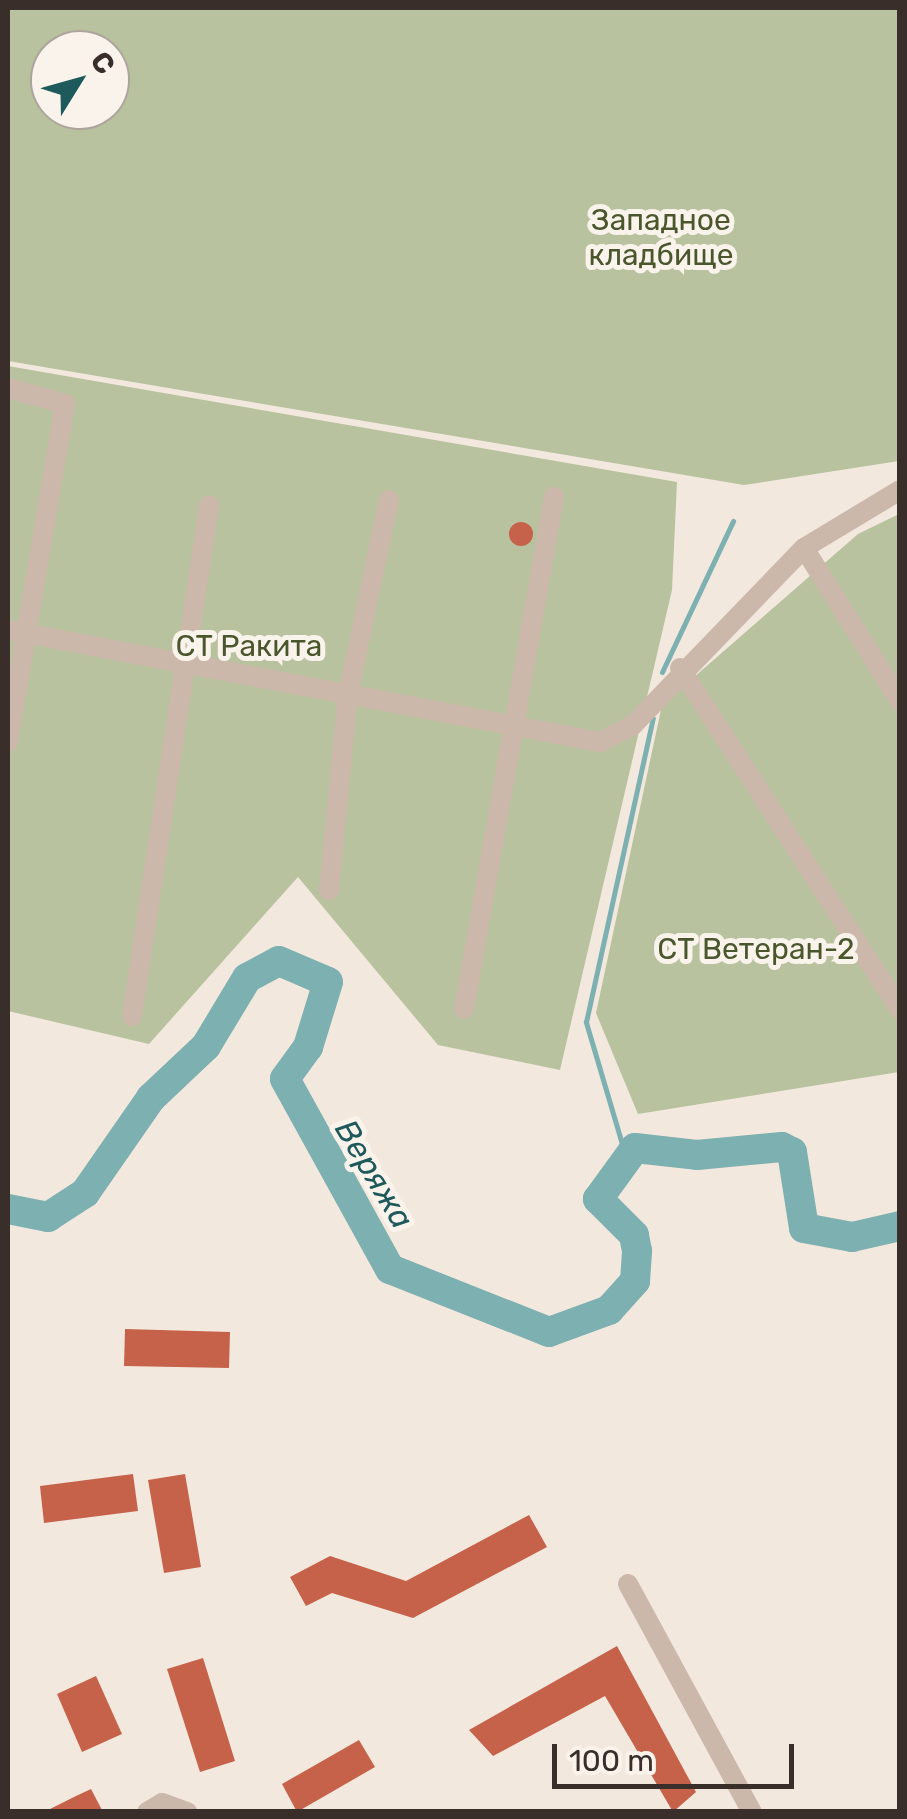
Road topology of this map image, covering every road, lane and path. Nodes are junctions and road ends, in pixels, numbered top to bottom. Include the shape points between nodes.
1 (8, 388) edge
2 (900, 490) edge
3 (554, 497) dead end
4 (390, 500) dead end
5 (209, 506) dead end
6 (804, 548) junction
7 (16, 632) edge
8 (186, 664) junction
9 (680, 668) junction
10 (348, 694) junction
11 (900, 701) edge
12 (512, 726) junction
13 (8, 742) edge
14 (329, 890) dead end
15 (464, 1009) dead end
16 (900, 1009) edge
17 (132, 1016) dead end
18 (628, 1584) dead end
19 (147, 1812) edge
20 (188, 1812) edge
21 (752, 1812) edge

1 - 7 street via 65,404
2 - 6 street
3 - 12 street
4 - 10 street
5 - 8 street
6 - 9 street via 767,594
6 - 11 street
7 - 8 street
7 - 13 street
8 - 10 street
8 - 17 street
9 - 12 street via 633,725 600,742
9 - 16 street
10 - 12 street
10 - 14 street
12 - 15 street
18 - 21 street
19 - 20 street via 162,1803

